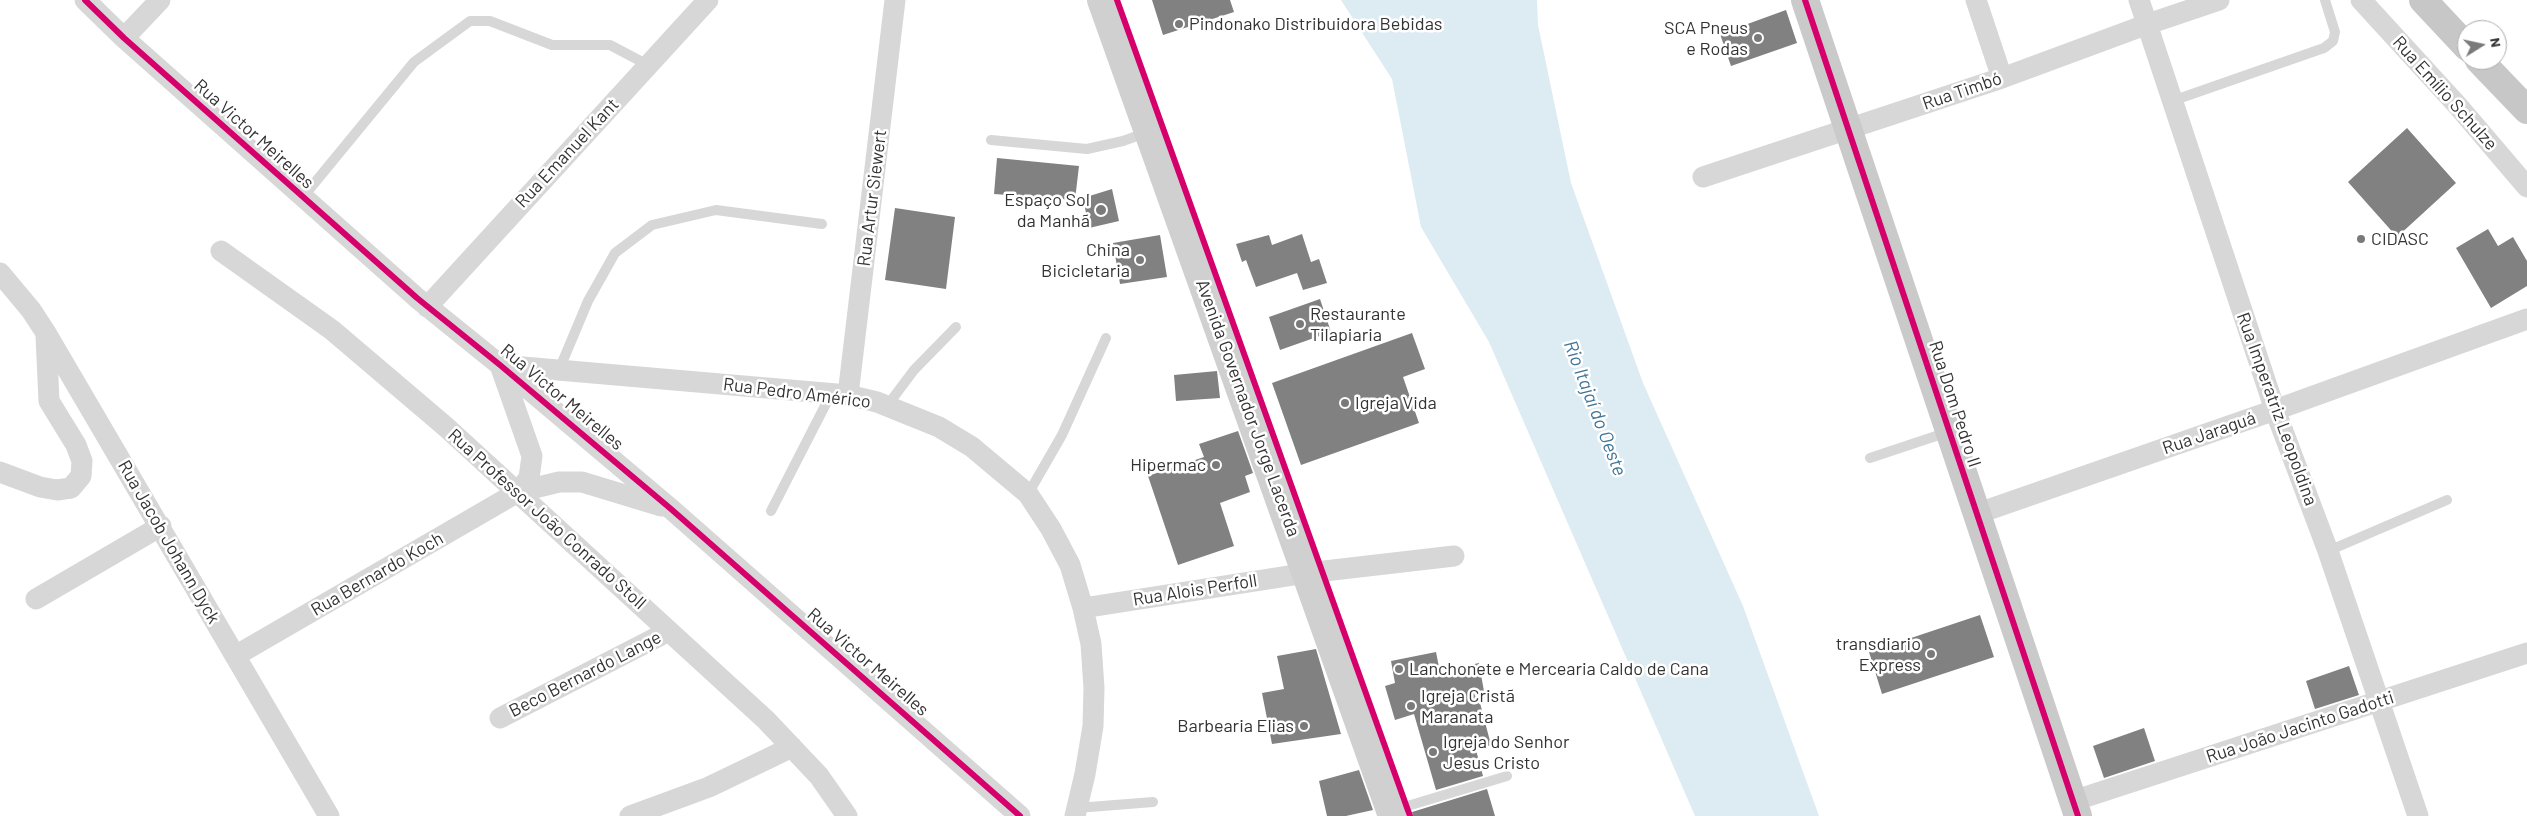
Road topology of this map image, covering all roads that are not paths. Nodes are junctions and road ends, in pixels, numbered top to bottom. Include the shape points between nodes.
1 (85, 0) edge
2 (160, 0) edge
3 (708, 0) edge
4 (895, 0) edge
5 (1101, 0) edge
6 (1805, 0) edge
7 (1976, 0) edge
8 (2139, 0) edge
9 (2220, 0) edge
10 (2325, 0) edge
11 (2361, 0) edge
12 (2422, 0) edge
13 (2148, 24) junction
14 (2457, 37) edge
15 (124, 38) junction
16 (648, 65) junction
17 (2489, 70) edge
18 (2002, 78) junction
19 (2172, 101) junction
20 (2527, 110) edge
21 (1848, 130) junction
22 (1149, 132) junction
23 (991, 140) dead end
24 (1703, 177) dead end
25 (2527, 187) edge
26 (303, 197) junction
27 (822, 224) dead end
28 (221, 251) dead end
29 (0, 272) edge
30 (427, 307) junction
31 (2527, 319) edge
32 (956, 327) dead end
33 (46, 333) junction
34 (1106, 338) dead end
35 (500, 365) junction
36 (559, 370) junction
37 (839, 395) junction
38 (887, 406) junction
39 (2275, 410) junction
40 (1948, 432) junction
41 (532, 456) junction
42 (1870, 458) dead end
43 (0, 472) edge
44 (559, 482) junction
45 (518, 492) junction
46 (1028, 494) junction
47 (2447, 500) dead end
48 (671, 509) junction
49 (771, 511) dead end
50 (1976, 514) junction
51 (161, 526) junction
52 (2328, 550) junction
53 (1454, 556) dead end
54 (1306, 573) junction
55 (36, 599) dead end
56 (1084, 608) junction
57 (670, 631) junction
58 (2527, 654) edge
59 (235, 656) junction
60 (2380, 701) junction
61 (500, 718) dead end
62 (792, 747) junction
63 (1507, 776) dead end
64 (1153, 802) dead end
65 (2075, 808) edge
66 (1076, 812) edge
67 (1391, 814) edge
68 (330, 816) edge
69 (630, 816) edge
70 (847, 816) edge
71 (1020, 816) edge
72 (2418, 816) edge

1 - 15 street, Rua Victor Meirelles
2 - 15 street
3 - 16 street, Rua Emanuel Kant
4 - 37 street, Rua Artur Siewert
5 - 22 main road, Avenida Governador Jorge Lacerda
6 - 21 main road, Rua Dom Pedro II
7 - 18 street
8 - 13 street, Rua Imperatriz Leopoldina
9 - 13 street, Rua Timbó
10 - 19 lane via 2335,32 2333,41 2324,48
11 - 25 street, Rua Emílio Schulze
12 - 14 highway
13 - 18 street, Rua Timbó
13 - 19 street, Rua Imperatriz Leopoldina
15 - 26 street, Rua Victor Meirelles
16 - 26 lane via 610,45 552,45 490,21 470,21 414,62
16 - 30 street, Rua Emanuel Kant
17 - 20 highway
18 - 21 street, Rua Timbó
19 - 39 street, Rua Imperatriz Leopoldina
21 - 24 street, Rua Timbó
21 - 40 main road, Rua Dom Pedro II
22 - 23 lane via 1087,149
22 - 54 main road, Avenida Governador Jorge Lacerda
26 - 30 street, Rua Victor Meirelles
27 - 36 lane via 716,210 652,225 615,253 588,300
28 - 45 street, Rua Professor João Conrado Stoll via 332,330
29 - 33 street, Rua Jacob Johann Dyck via 32,310
30 - 35 street, Rua Victor Meirelles
31 - 39 street, Rua Jaraguá
32 - 38 lane via 914,370
33 - 43 street via 49,401 76,445 82,461 81,476 71,488 57,490
33 - 51 street, Rua Jacob Johann Dyck
34 - 46 lane via 1062,435
35 - 36 street, Rua Pedro Américo
35 - 41 street
35 - 48 street, Rua Victor Meirelles
36 - 37 street, Rua Pedro Américo
37 - 38 street, Rua Pedro Américo
37 - 49 lane
38 - 46 street, Rua Pedro Américo via 939,427 972,447
39 - 50 street, Rua Jaraguá
39 - 52 street, Rua Imperatriz Leopoldina
40 - 42 lane
40 - 50 main road, Rua Dom Pedro II
41 - 44 street
41 - 45 street via 529,478
44 - 45 street, Rua Bernardo Koch
44 - 48 street, Rua Bernardo Koch via 582,482
45 - 57 street, Rua Professor João Conrado Stoll
45 - 59 street, Rua Bernardo Koch
46 - 56 street, Rua Pedro Américo via 1070,565
47 - 52 lane
48 - 71 street, Rua Victor Meirelles
50 - 65 main road, Rua Dom Pedro II
51 - 55 street
51 - 59 street, Rua Jacob Johann Dyck
52 - 60 street, Rua Imperatriz Leopoldina
53 - 54 street, Rua Alois Perfoll
54 - 56 street, Rua Alois Perfoll
54 - 67 main road, Avenida Governador Jorge Lacerda
56 - 66 street, Rua Pedro Américo via 1094,688 1093,726
57 - 61 street, Beco Bernardo Lange
57 - 62 street, Rua Professor João Conrado Stoll
58 - 60 street, Rua João Jacinto Gadotti
59 - 68 street, Rua Jacob Johann Dyck
60 - 65 street, Rua João Jacinto Gadotti
60 - 72 street, Rua Imperatriz Leopoldina
62 - 69 street via 709,788
62 - 70 street, Rua Professor João Conrado Stoll via 819,776
63 - 67 lane
64 - 66 lane

